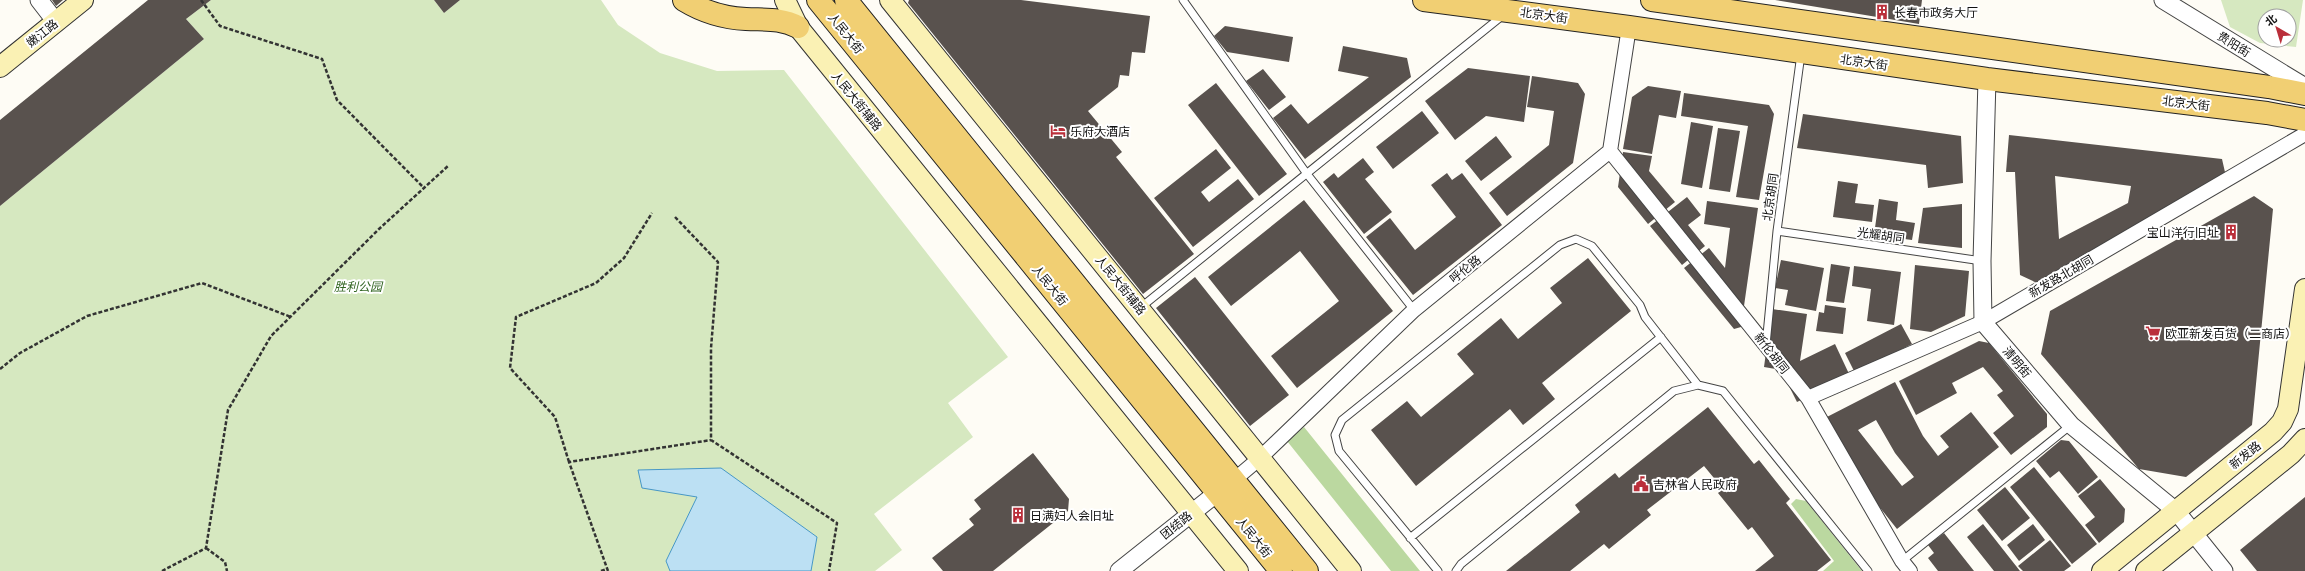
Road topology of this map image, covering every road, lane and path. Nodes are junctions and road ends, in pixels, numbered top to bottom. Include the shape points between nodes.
1 (39, 0) edge
2 (83, 0) edge
3 (201, 0) edge
4 (684, 0) edge
5 (785, 0) edge
6 (818, 0) edge
7 (846, 0) edge
8 (890, 0) edge
9 (1183, 0) edge
10 (1424, 0) edge
11 (1652, 0) edge
12 (2164, 0) edge
13 (1508, 10) junction
14 (56, 22) junction
15 (798, 27) junction
16 (1629, 27) junction
17 (1801, 53) junction
18 (0, 67) edge
19 (1987, 79) junction
20 (2305, 87) edge
21 (2305, 94) edge
22 (2305, 120) edge
23 (2305, 134) edge
24 (1610, 151) junction
25 (448, 166) dead end
26 (1307, 174) junction
27 (424, 188) junction
28 (652, 213) dead end
29 (675, 217) dead end
30 (1777, 231) junction
31 (1982, 261) junction
32 (2305, 289) edge
33 (1139, 308) junction
34 (1414, 310) junction
35 (291, 317) junction
36 (1983, 322) junction
37 (1661, 337) junction
38 (1766, 345) junction
39 (0, 369) edge
40 (1698, 385) junction
41 (1808, 398) junction
42 (2071, 425) junction
43 (2305, 439) edge
44 (711, 440) junction
45 (1260, 458) junction
46 (569, 462) junction
47 (1226, 486) junction
48 (2176, 511) junction
49 (1191, 513) junction
50 (2193, 533) junction
51 (1410, 538) junction
52 (206, 548) junction
53 (1906, 566) edge
54 (608, 570) edge
55 (162, 571) edge
56 (228, 571) edge
57 (601, 571) edge
58 (829, 571) edge
59 (1119, 571) edge
60 (1238, 571) edge
61 (1281, 571) edge
62 (1307, 571) edge
63 (1351, 571) edge
64 (1438, 571) edge
65 (1456, 571) edge
66 (1868, 571) edge
67 (2102, 571) edge
68 (2146, 571) edge
69 (2224, 571) edge

1 - 14 street
2 - 14 main road, 嫩江路
3 - 27 path via 220,26 322,59 337,100
4 - 15 main road via 726,16 780,19
5 - 15 main road, 人民大街辅路
6 - 47 main road, 人民大街
7 - 47 main road, 人民大街
8 - 33 main road, 人民大街辅路
9 - 26 lane
10 - 13 main road, 北京大街
11 - 21 main road
12 - 20 street, 贵阳街
13 - 16 main road, 北京大街
13 - 26 lane
14 - 18 main road, 嫩江路
15 - 49 main road, 人民大街辅路
16 - 17 main road, 北京大街
16 - 24 street
17 - 19 main road, 北京大街
17 - 30 lane, 北京胡同
19 - 22 main road, 北京大街 via 2267,113
19 - 31 street
23 - 36 street, 新发路北胡同
24 - 34 street, 呼伦路
24 - 38 street, 新伦胡同
25 - 27 path
26 - 33 lane
26 - 34 lane
27 - 35 path
28 - 46 path via 624,258 596,283 516,317 510,368 555,418
29 - 44 path via 718,262 711,348
30 - 31 lane, 光耀胡同
30 - 38 lane, 北京胡同
31 - 36 street
32 - 48 main road, 新发路 via 2290,398 2282,422
33 - 45 main road, 人民大街辅路
34 - 45 street, 呼伦路
35 - 39 path via 202,282 87,316 20,353
35 - 52 path via 271,336 228,410
36 - 41 street, 新发路北胡同
36 - 42 street, 清明街
37 - 40 lane
37 - 51 lane
37 - 51 lane via 1645,317 1640,305 1592,246 1576,238 1560,246 1342,420 1335,435 1339,451
38 - 41 street, 新伦胡同
40 - 65 lane via 1674,391 1461,564
40 - 66 lane via 1723,391
41 - 53 street, 新伦胡同
42 - 48 street, 清明街
42 - 53 lane
43 - 50 main road via 2291,454
44 - 46 path
44 - 58 path via 837,523
45 - 47 street, 呼伦路
45 - 63 main road, 人民大街辅路
46 - 54 path
47 - 49 street, 团结路
47 - 61 main road, 人民大街
47 - 62 main road, 人民大街
48 - 50 street, 清明街
48 - 67 main road, 新发路
49 - 59 street, 团结路
49 - 60 main road, 人民大街辅路
50 - 68 main road
50 - 69 street, 清明街
51 - 64 lane
52 - 55 path
52 - 56 path via 225,562
54 - 57 path

